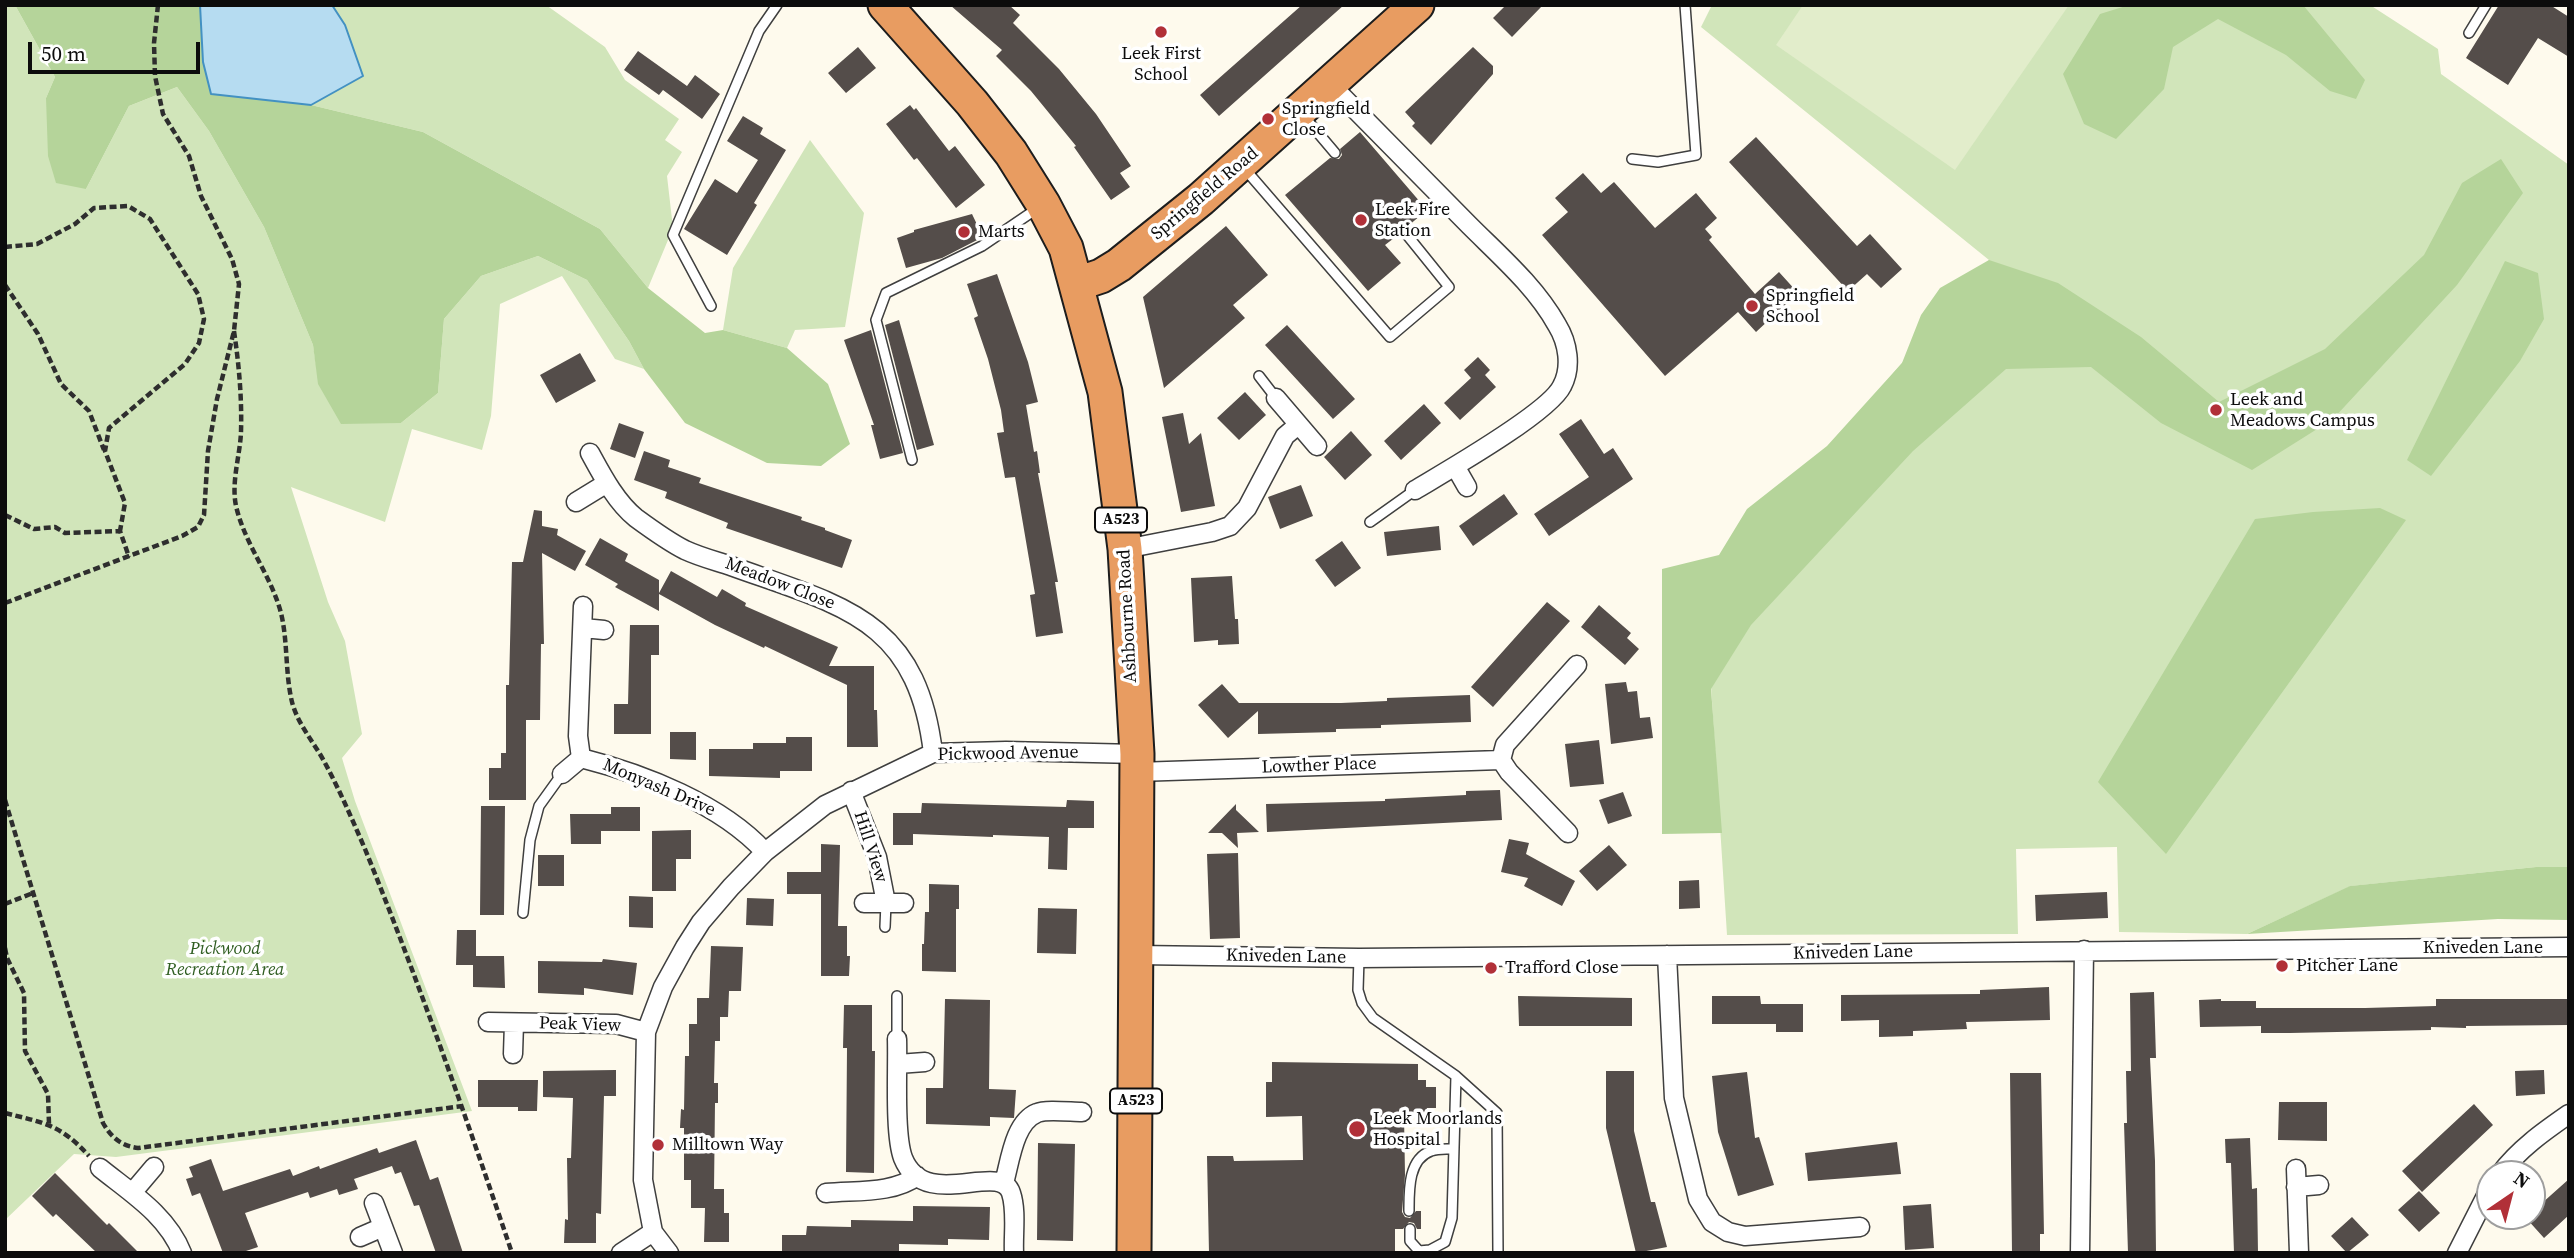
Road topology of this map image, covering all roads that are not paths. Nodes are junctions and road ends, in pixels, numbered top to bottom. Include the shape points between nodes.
1 (777, 5) edge
2 (885, 5) edge
3 (1417, 5) edge
4 (1685, 5) edge
5 (2486, 5) edge
6 (2469, 33) dead end
7 (1330, 84) junction
8 (1300, 111) junction
9 (1335, 153) dead end
10 (1632, 159) dead end
11 (1240, 164) junction
12 (1043, 204) junction
13 (1402, 230) dead end
14 (1077, 284) junction
15 (711, 306) dead end
16 (1259, 376) dead end
17 (1276, 398) joint
18 (1298, 425) junction
19 (1317, 446) dead end
20 (590, 453) dead end
21 (912, 460) dead end
22 (1455, 466) junction
23 (607, 484) junction
24 (1467, 487) dead end
25 (1415, 490) joint
26 (576, 502) dead end
27 (1370, 522) dead end
28 (1125, 549) junction
29 (583, 606) dead end
30 (583, 628) junction
31 (604, 630) dead end
32 (1577, 665) dead end
33 (933, 753) junction
34 (582, 758) junction
35 (1501, 760) junction
36 (1137, 763) junction
37 (562, 774) joint
38 (851, 791) junction
39 (1569, 833) dead end
40 (765, 852) junction
41 (895, 903) junction
42 (864, 904) dead end
43 (523, 913) dead end
44 (885, 927) dead end
45 (2569, 947) edge
46 (2084, 950) junction
47 (1138, 955) junction
48 (1667, 955) junction
49 (1359, 958) junction
50 (897, 996) dead end
51 (488, 1022) dead end
52 (514, 1023) junction
53 (646, 1032) junction
54 (897, 1039) joint
55 (513, 1054) dead end
56 (925, 1062) dead end
57 (898, 1064) junction
58 (1456, 1076) junction
59 (1082, 1112) dead end
60 (2569, 1114) edge
61 (1454, 1149) junction
62 (2511, 1160) edge
63 (154, 1167) dead end
64 (100, 1168) road end
65 (917, 1176) junction
66 (1004, 1183) junction
67 (2319, 1185) dead end
68 (132, 1193) junction
69 (826, 1193) dead end
70 (374, 1203) dead end
71 (1409, 1211) dead end
72 (2476, 1216) edge
73 (383, 1227) junction
74 (1860, 1227) dead end
75 (1409, 1229) dead end
76 (653, 1232) junction
77 (360, 1237) dead end
78 (182, 1253) edge
79 (393, 1253) edge
80 (621, 1253) edge
81 (669, 1253) edge
82 (1014, 1253) edge
83 (1134, 1253) edge
84 (1498, 1253) edge
85 (2080, 1253) edge
86 (2299, 1253) edge
87 (2457, 1253) edge

1 - 15 lane via 759,31 673,235
2 - 12 highway, Ashbourne Road / A523 via 972,103
3 - 7 highway, Springfield Road
4 - 10 lane via 1696,155 1658,162
5 - 6 lane
7 - 8 highway, Springfield Road
7 - 22 street via 1526,282 1558,326 1567,351 1568,370 1562,387 1549,402
8 - 9 lane
8 - 11 highway, Springfield Road
11 - 13 lane via 1390,337 1449,287
11 - 14 highway, Springfield Road via 1119,265
12 - 14 highway, Ashbourne Road / A523 via 1066,248
12 - 21 lane via 982,246 886,293 876,320
14 - 28 highway, Ashbourne Road / A523 via 1105,392
16 - 17 lane
17 - 18 street
18 - 19 street
18 - 28 street via 1285,436 1247,508 1230,526
20 - 23 street, Meadow Close
22 - 24 street
22 - 25 street
23 - 26 street
23 - 33 street, Meadow Close via 634,516 685,550 828,600 871,626 912,674 929,724
25 - 27 lane
28 - 36 highway, Ashbourne Road / A523
29 - 30 street, Monyash Drive
30 - 31 street
30 - 34 street, Monyash Drive via 578,736
32 - 35 street via 1505,745
33 - 36 street, Pickwood Avenue via 1006,751
33 - 38 street, Pickwood Avenue
34 - 37 street, Monyash Drive
34 - 40 street, Monyash Drive via 615,766 718,811
35 - 36 street, Lowther Place
35 - 39 street
36 - 47 highway, Ashbourne Road / A523
37 - 43 lane via 539,806 530,840
38 - 40 street, Pickwood Avenue via 825,805
38 - 41 street, Hill View
40 - 53 street, Pickwood Avenue via 701,922 663,987
41 - 42 street, Hill View
41 - 44 lane
45 - 46 street, Kniveden Lane
46 - 48 street, Kniveden Lane
46 - 85 street
47 - 49 street, Kniveden Lane
47 - 83 highway, Ashbourne Road / A523
48 - 49 street, Kniveden Lane
48 - 74 street via 1674,1098 1698,1199 1712,1222 1745,1236
49 - 58 lane via 1358,990 1373,1018
50 - 54 lane
51 - 52 street, Peak View
52 - 53 street, Peak View via 616,1024
52 - 55 street, Peak View
53 - 76 street, Pickwood Avenue via 643,1180
54 - 57 street
56 - 57 street
57 - 65 street via 900,1140 904,1160
58 - 61 lane
58 - 84 lane via 1497,1113
59 - 66 street via 1038,1112 1025,1123
60 - 62 street
61 - 71 lane via 1433,1150 1421,1157 1409,1183
61 - 75 lane via 1452,1218 1445,1242 1430,1251 1419,1251 1410,1241
63 - 68 street
64 - 68 street
65 - 66 street via 929,1184 947,1186 994,1180
65 - 69 street via 892,1187
66 - 82 street via 1013,1204
67 - 86 street via 2296,1177
68 - 78 street via 158,1214
70 - 73 street
72 - 87 street
73 - 77 street
73 - 79 street
76 - 80 street
76 - 81 street, Pickwood Avenue

